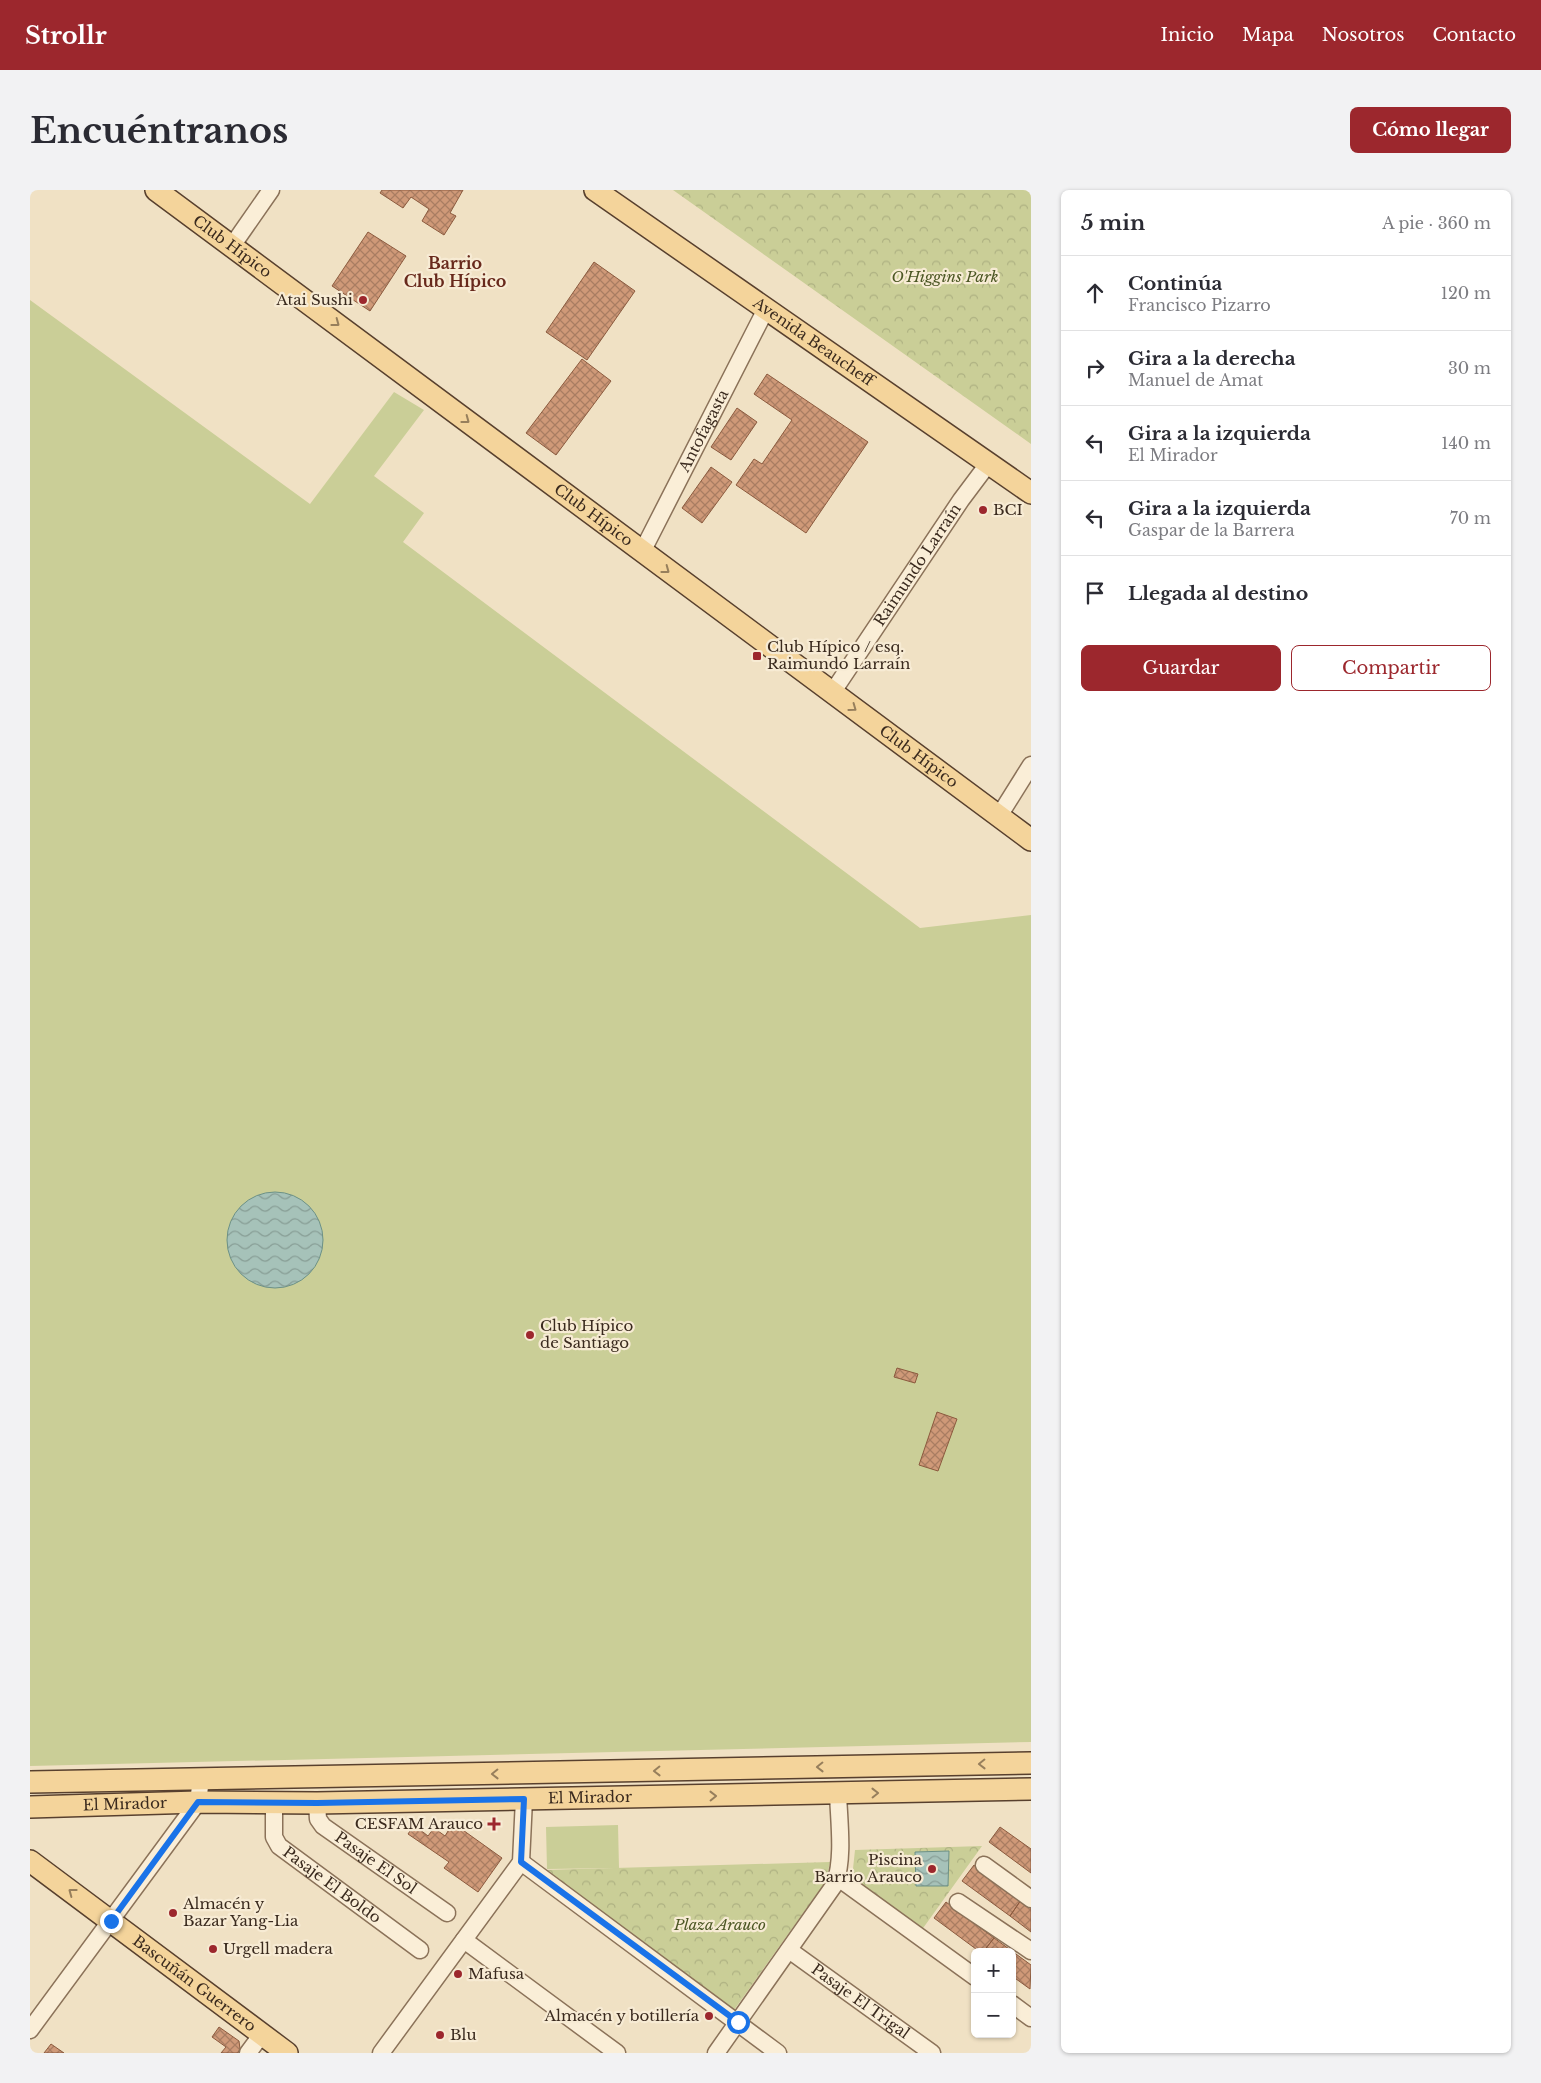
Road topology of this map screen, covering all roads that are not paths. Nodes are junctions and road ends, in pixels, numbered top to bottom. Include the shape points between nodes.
1 (156, 190) edge
2 (272, 190) edge
3 (595, 190) edge
4 (232, 246) junction
5 (766, 309) junction
6 (988, 464) junction
7 (1031, 493) edge
8 (642, 552) junction
9 (832, 693) junction
10 (1031, 765) edge
11 (999, 816) junction
12 (1031, 840) edge
13 (1031, 1763) edge
14 (906, 1765) junction
15 (579, 1772) junction
16 (201, 1779) junction
17 (30, 1782) edge
18 (1031, 1789) edge
19 (907, 1792) junction
20 (838, 1793) junction
21 (578, 1798) junction
22 (524, 1799) junction
23 (198, 1802) junction
24 (317, 1803) junction
25 (274, 1804) junction
26 (30, 1807) edge
27 (30, 1861) edge
28 (521, 1862) junction
29 (984, 1865) dead end
30 (837, 1876) junction
31 (1031, 1899) edge
32 (958, 1902) dead end
33 (447, 1913) dead end
34 (111, 1921) junction
35 (464, 1940) junction
36 (420, 1950) dead end
37 (789, 1950) junction
38 (1031, 1951) edge
39 (971, 1974) edge
40 (1016, 2007) edge
41 (1031, 2018) edge
42 (738, 2022) junction
43 (30, 2030) edge
44 (262, 2034) junction
45 (248, 2053) edge
46 (287, 2053) edge
47 (381, 2053) edge
48 (617, 2053) edge
49 (716, 2053) edge
50 (778, 2053) edge
51 (932, 2053) edge

1 - 4 main road, Club Hípico
2 - 4 street
3 - 5 main road, Avenida Beaucheff
4 -> 8 main road, Club Hípico
5 - 6 main road, Avenida Beaucheff
5 - 8 street, Antofagasta
6 - 7 main road, Avenida Beaucheff
6 - 9 street, Raimundo Larraín
8 -> 9 main road, Club Hípico
9 -> 11 main road, Club Hípico
10 - 11 street
11 - 12 main road, Club Hípico
13 -> 14 main road, El Mirador
14 -> 15 main road, El Mirador
14 - 19 main road
15 -> 16 main road, El Mirador
15 - 21 main road
16 - 17 main road, El Mirador
16 - 23 street
18 - 19 main road, El Mirador
20 -> 19 main road, El Mirador
21 -> 20 main road, El Mirador
20 - 30 street via 840,1855
21 - 22 main road, El Mirador
22 - 24 main road, El Mirador
22 - 28 street
23 - 25 main road, El Mirador
23 - 26 main road, El Mirador
23 - 34 street
24 - 25 main road, El Mirador
24 - 33 street, Pasaje El Sol via 318,1819 323,1826
25 - 36 street, Pasaje El Boldo via 274,1837 279,1846
34 -> 27 main road, Bascuñán Guerrero
28 - 35 street
28 - 42 street
29 - 31 street
30 - 37 street via 829,1893
30 - 39 street
32 - 38 street
34 - 43 street
34 - 44 main road, Bascuñán Guerrero
35 - 47 street
35 - 48 street
37 - 42 street
37 - 51 street, Pasaje El Trigal
40 - 41 street
42 - 49 street
42 - 50 street
44 - 45 street
44 - 46 main road, Bascuñán Guerrero

